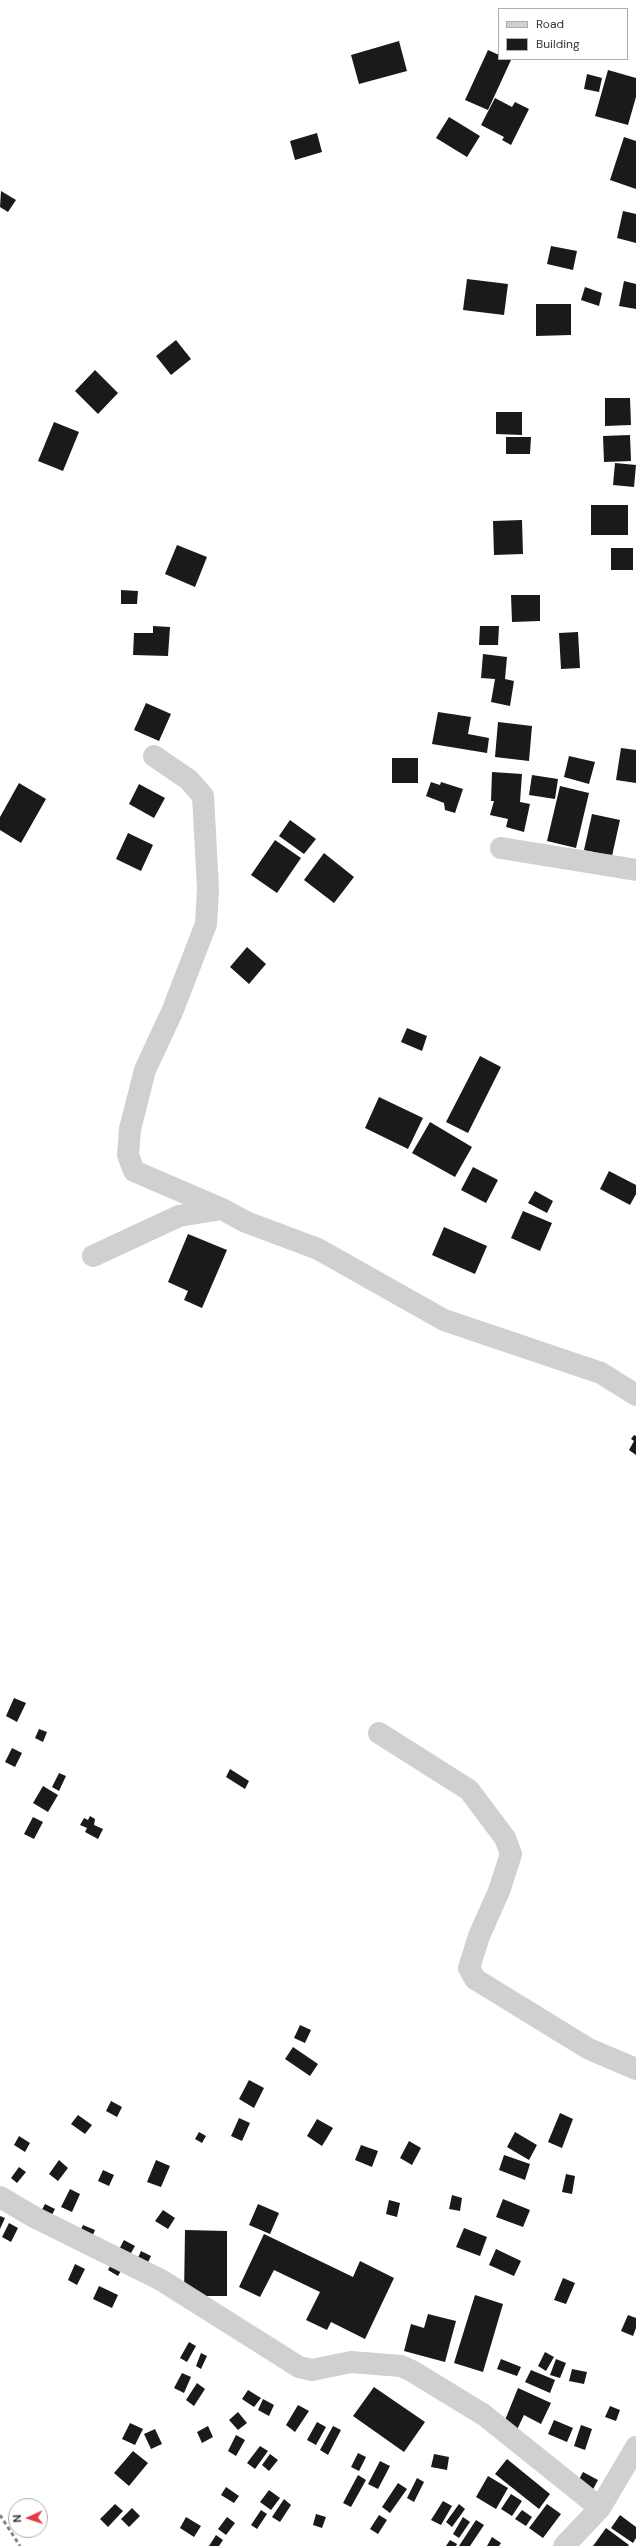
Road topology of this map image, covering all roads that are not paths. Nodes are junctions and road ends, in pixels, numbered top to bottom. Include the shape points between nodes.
1 (154, 756) dead end
2 (501, 848) dead end
3 (636, 870) edge
4 (222, 1209) junction
5 (93, 1256) dead end
6 (636, 1395) edge
7 (379, 1733) dead end
8 (636, 2069) edge
9 (0, 2197) edge
10 (636, 2448) edge
11 (600, 2508) junction
12 (564, 2546) edge

1 - 4 street via 189,780 203,796 208,889 206,924 172,1012 145,1070 130,1129 128,1155 134,1171
2 - 3 street
4 - 5 street via 179,1216
4 - 6 street via 246,1222 318,1249 444,1320 601,1373
7 - 8 street via 469,1790 505,1838 511,1854 499,1891 477,1942 470,1968 475,1979 589,2049
9 - 11 street via 34,2217 161,2280 299,2367 312,2370 350,2362 401,2366 412,2371 484,2415
10 - 11 street
11 - 12 street

